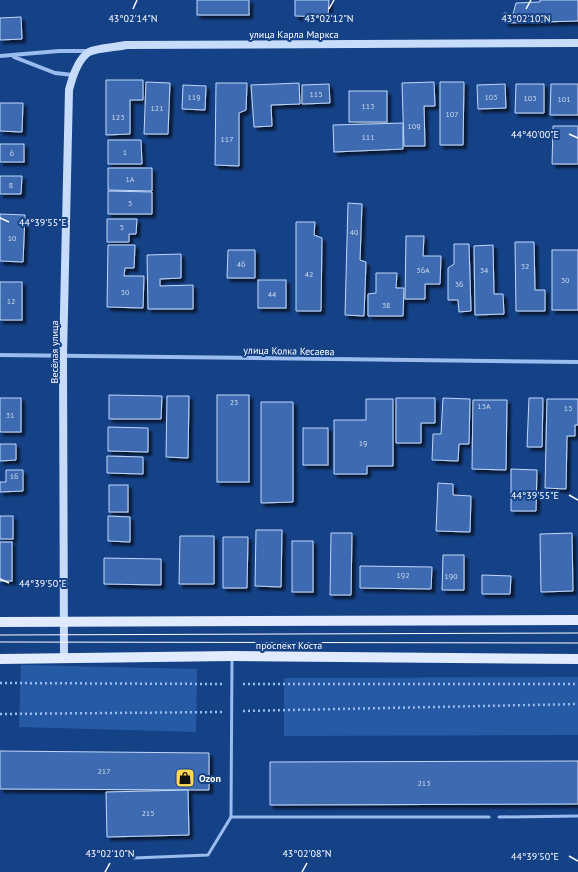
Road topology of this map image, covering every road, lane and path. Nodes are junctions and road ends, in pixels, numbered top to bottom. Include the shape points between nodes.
1 (578, 43) edge
2 (90, 51) junction
3 (0, 56) edge
4 (12, 56) junction
5 (73, 75) junction
6 (0, 355) edge
7 (63, 356) junction
8 (578, 362) edge
9 (578, 620) edge
10 (0, 622) edge
11 (65, 623) junction
12 (232, 656) junction
13 (0, 658) edge
14 (64, 659) junction
15 (578, 659) edge
16 (0, 682) edge
17 (232, 684) junction
18 (578, 684) edge
19 (578, 704) edge
20 (231, 712) junction
21 (0, 714) edge
22 (578, 816) edge
23 (231, 817) junction
24 (489, 817) dead end
25 (499, 817) dead end
26 (134, 858) dead end

1 - 2 street, улица Карла Маркса via 126,45
2 - 4 street, улица Карла Маркса
2 - 5 street, Весёлая улица
3 - 4 street, улица Карла Маркса
4 - 5 street, улица Карла Маркса via 55,73
5 - 7 street, Весёлая улица via 69,90
6 - 7 street, улица Колка Кесаева
7 - 8 street, улица Колка Кесаева
7 - 11 street, Весёлая улица
9 - 11 main road
10 - 11 main road
11 - 14 street, Весёлая улица
12 - 14 main road, проспект Коста
12 - 15 main road, проспект Коста
12 - 17 lane
13 - 14 main road, проспект Коста
16 - 17 path
17 - 18 path
17 - 20 lane
19 - 20 path
20 - 21 path
20 - 23 lane
22 - 25 lane
23 - 24 lane
23 - 26 lane via 208,855

